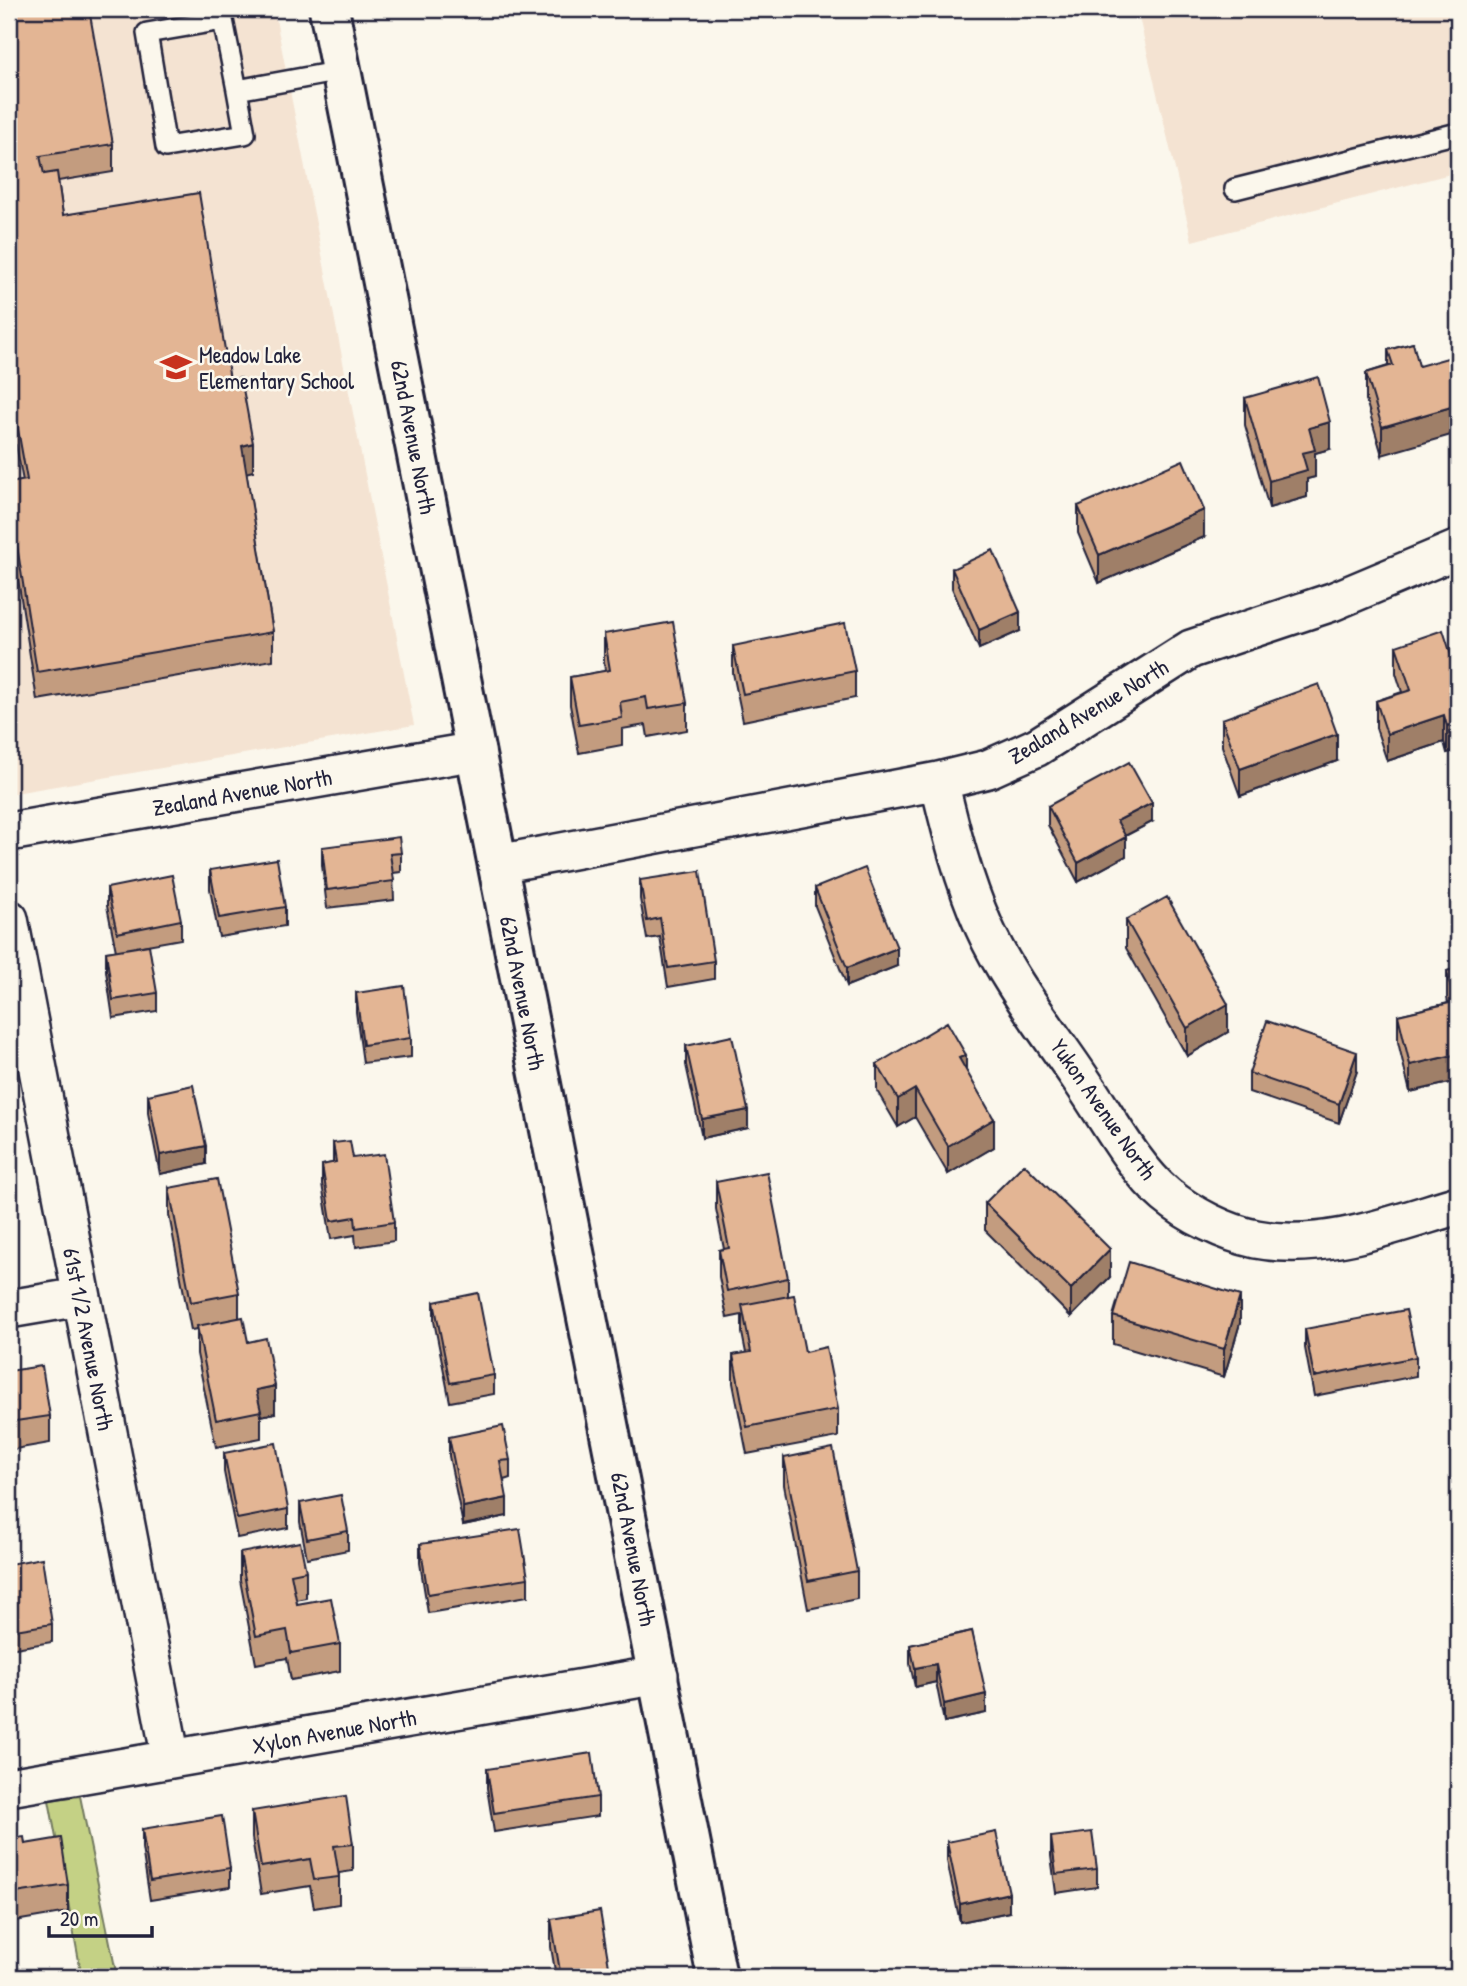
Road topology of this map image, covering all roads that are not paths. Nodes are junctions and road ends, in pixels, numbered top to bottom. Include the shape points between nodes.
1 (329, 9) edge
2 (341, 71) junction
3 (237, 90) junction
4 (1458, 133) edge
5 (1235, 189) dead end
6 (1458, 549) edge
7 (476, 751) junction
8 (939, 781) junction
9 (9, 832) edge
10 (498, 864) junction
11 (9, 919) edge
12 (1458, 1205) edge
13 (80, 1297) junction
14 (9, 1309) edge
15 (659, 1675) junction
16 (171, 1759) junction
17 (9, 1787) edge
18 (717, 1977) edge

1 - 2 street, 62nd Avenue North
2 - 3 lane
2 - 7 street, 62nd Avenue North
3 - 3 lane via 223,20 148,33 166,147 245,134
4 - 5 lane
6 - 8 street, Zealand Avenue North via 1332,603 1191,649 1037,747 988,769
7 - 9 street, Zealand Avenue North
7 - 10 street, 62nd Avenue North
8 - 10 street, Zealand Avenue North
8 - 12 street, Yukon Avenue North via 959,865 985,930 1132,1154 1166,1195 1210,1222 1256,1239 1305,1242 1358,1235
10 - 15 street, 62nd Avenue North
11 - 13 street, 61st 1/2 Avenue North
13 - 14 street
13 - 16 street, 61st 1/2 Avenue North
15 - 16 street, Xylon Avenue North
15 - 18 street, 62nd Avenue North
16 - 17 street, Xylon Avenue North

